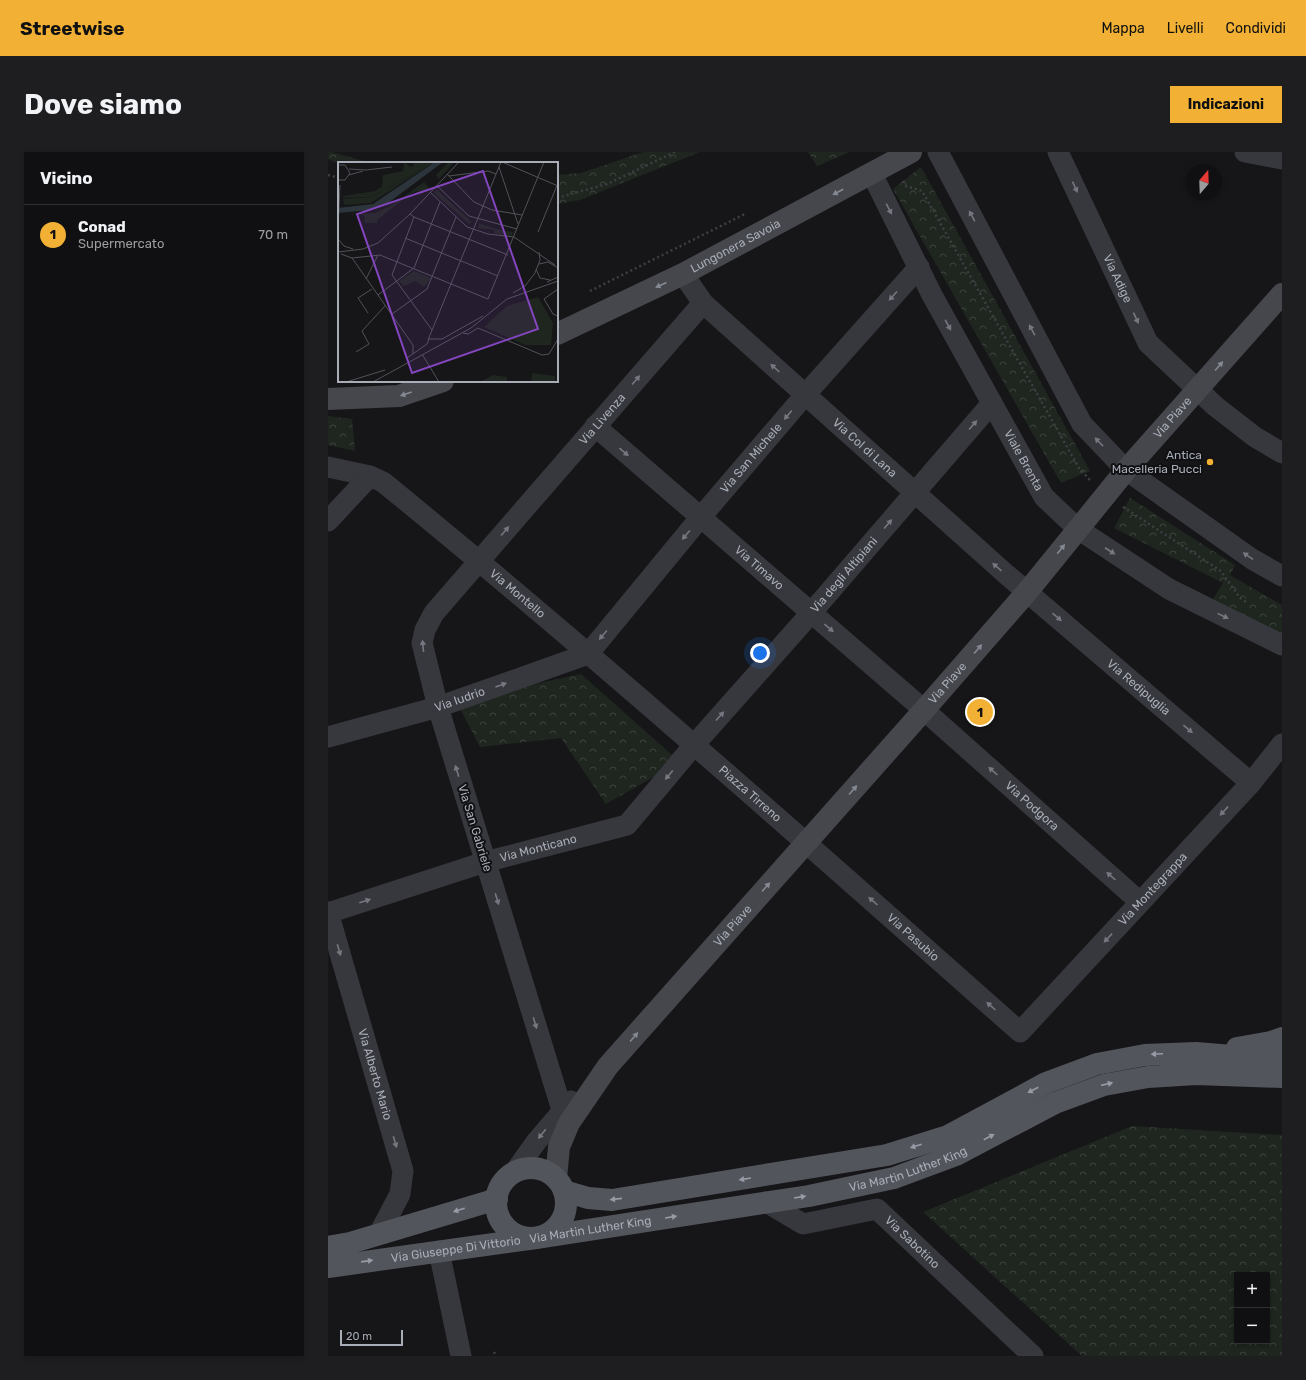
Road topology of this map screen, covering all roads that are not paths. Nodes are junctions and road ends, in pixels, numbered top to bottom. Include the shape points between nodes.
1 (938, 152) edge
2 (1058, 152) edge
3 (1245, 152) edge
4 (902, 157) edge
5 (1282, 159) edge
6 (872, 174) junction
7 (919, 267) junction
8 (683, 274) junction
9 (1282, 294) edge
10 (703, 303) junction
11 (558, 334) edge
12 (440, 382) edge
13 (1197, 390) junction
14 (805, 395) junction
15 (328, 399) edge
16 (992, 403) junction
17 (595, 426) junction
18 (1282, 453) edge
19 (328, 467) edge
20 (1126, 470) junction
21 (370, 476) junction
22 (914, 494) junction
23 (700, 518) junction
24 (328, 521) edge
25 (1078, 529) junction
26 (480, 561) junction
27 (1282, 576) edge
28 (1027, 592) junction
29 (812, 612) junction
30 (1282, 645) edge
31 (588, 654) junction
32 (438, 707) junction
33 (924, 710) junction
34 (328, 737) edge
35 (1282, 744) edge
36 (694, 745) junction
37 (1251, 783) junction
38 (806, 843) junction
39 (485, 862) junction
40 (1140, 902) junction
41 (328, 913) edge
42 (1020, 1032) joint
43 (1282, 1038) edge
44 (1196, 1053) junction
45 (1282, 1060) edge
46 (608, 1066) junction
47 (1282, 1077) edge
48 (562, 1110) junction
49 (514, 1172) junction
50 (560, 1185) junction
51 (497, 1198) junction
52 (766, 1202) junction
53 (379, 1234) junction
54 (536, 1238) junction
55 (328, 1247) edge
56 (438, 1251) junction
57 (328, 1267) edge
58 (461, 1356) edge
59 (1033, 1356) edge

20 -> 1 street via 1082,424
2 -> 13 street, Via Adige via 1148,343
3 - 5 street
4 - 6 street, Lungonera Savoia
6 -> 7 street, Viale Brenta
6 -> 8 street, Lungonera Savoia
7 -> 14 street, Via San Michele
7 -> 16 street, Viale Brenta
8 - 10 street
8 -> 11 street, Lungonera Savoia
13 -> 9 street, Via Piave
14 -> 10 street, Via Col di Lana
17 -> 10 street, Via Livenza
12 -> 15 street via 399,396
13 - 18 street, Via Adige via 1255,437
13 - 20 street, Via Piave
14 - 22 street, Via Col di Lana
14 -> 23 street, Via San Michele
22 -> 16 street, Via degli Altipiani
16 - 25 street, Viale Brenta via 1044,498
17 -> 23 street, Via Timavo
26 -> 17 street, Via Livenza
19 - 21 street, Via Montello
20 - 25 street, Via Piave
27 -> 20 street via 1252,559
21 - 24 street
21 - 26 street, Via Montello via 383,482
28 -> 22 street, Via Col di Lana
29 -> 22 street, Via degli Altipiani
23 - 29 street, Via Timavo
23 -> 31 street, Via San Michele
28 -> 25 street, Via Piave
25 -> 30 street, Viale Brenta via 1169,590
26 - 31 street, Via Montello
32 -> 26 street, Via San Gabriele via 422,643 425,630 434,613
33 -> 28 street, Via Piave
28 -> 37 street, Via Redipuglia
29 -> 33 street, Via Timavo
36 -> 29 street, Via degli Altipiani
32 -> 31 street, Via Iudrio
31 - 36 street, Via Montello
32 - 34 street, Via Iudrio
39 -> 32 street, Via San Gabriele
38 -> 33 street, Via Piave
40 -> 33 street, Via Podgora
35 - 37 street, Via Montegrappa
36 - 38 street, Piazza Tirreno
36 -> 39 street, Via Monticano via 627,825
37 -> 40 street, Via Montegrappa
42 -> 38 street, Via Pasubio
46 -> 38 street, Via Piave
41 -> 39 street, Via Monticano
39 -> 48 street, Via San Gabriele
40 -> 42 street, Via Montegrappa
41 -> 53 street, Via Alberto Mario via 403,1171 400,1194
43 - 44 main road via 1243,1047
44 - 45 main road, Via Martin Luther King
44 -> 50 main road, Via Martin Luther King via 1145,1055 1097,1064 1046,1083 948,1136 887,1155 612,1200 588,1198
46 - 48 street, Via Piave
46 - 50 street, Via Piave via 569,1123 559,1147
52 -> 47 main road, Via Martin Luther King via 833,1192 894,1178 956,1156 1055,1102 1104,1085 1148,1077 1196,1074
48 -> 49 street, Via Piave
49 - 50 main road via 536,1168 547,1172
49 - 51 main road, Via Piave via 505,1179
50 - 54 main road, Via Martin Luther King via 566,1201 566,1212 562,1221 546,1235
51 -> 53 main road
51 - 54 main road, Via Giuseppe Di Vittorio via 497,1209 506,1228 525,1238
54 -> 52 main road, Via Martin Luther King
52 - 59 street, Via Sabotino via 803,1224 877,1209
53 - 55 main road
54 - 56 main road, Via Giuseppe Di Vittorio
57 -> 56 main road, Via Giuseppe Di Vittorio
56 - 58 street

